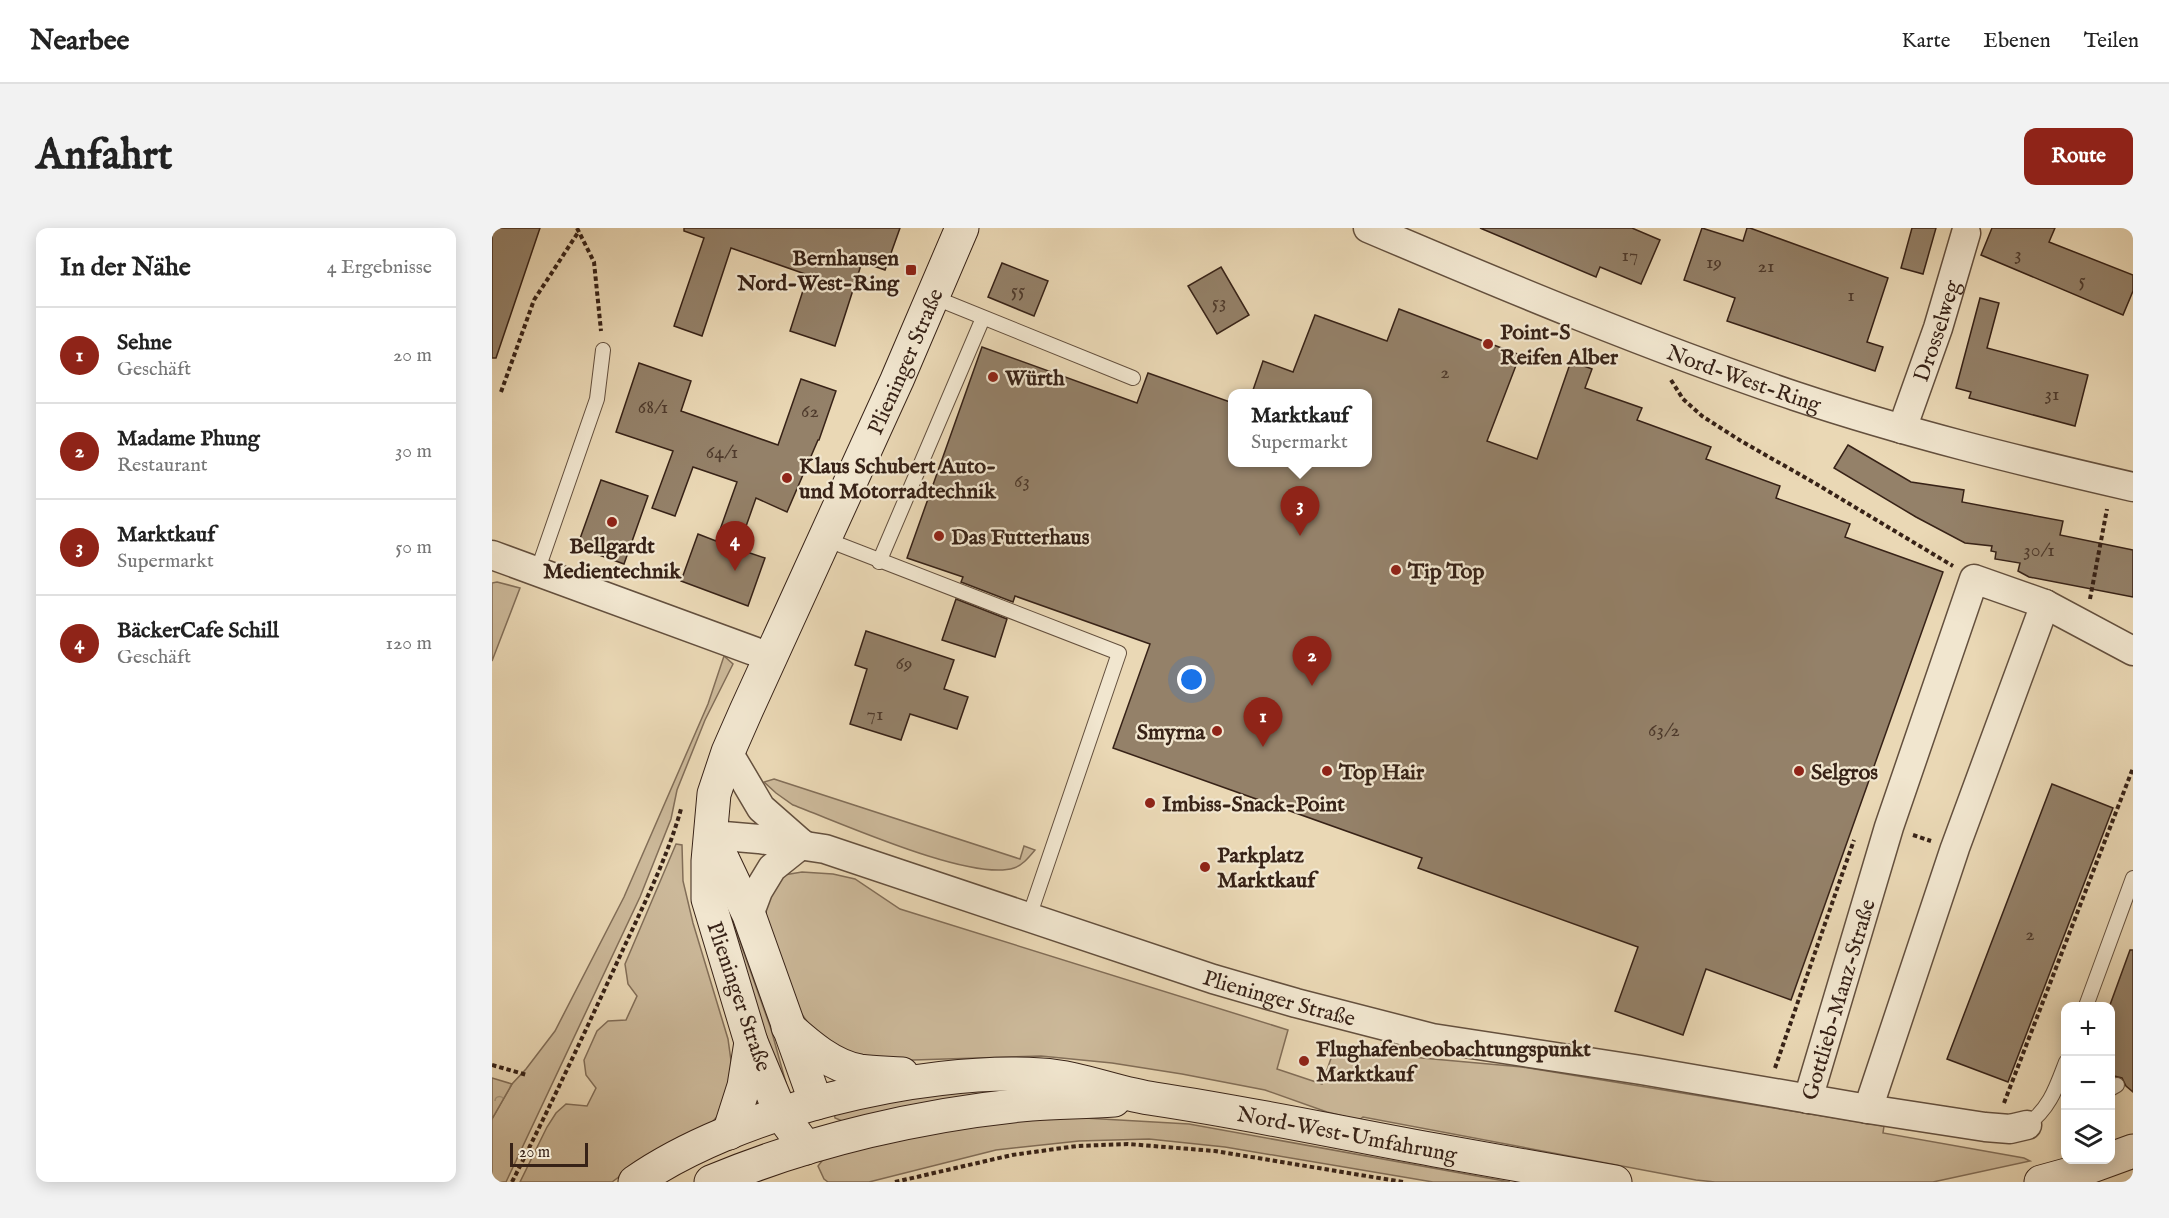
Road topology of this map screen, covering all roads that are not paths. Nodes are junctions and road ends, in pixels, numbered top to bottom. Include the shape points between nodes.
1 (962, 228) edge
2 (1368, 228) edge
3 (1966, 233) dead end
4 (933, 297) junction
5 (983, 318) junction
6 (603, 350) road end
7 (1133, 378) dead end
8 (1902, 429) junction
9 (2122, 484) edge
10 (825, 539) junction
11 (492, 555) edge
12 (879, 562) junction
13 (537, 572) junction
14 (2045, 604) junction
15 (2133, 651) edge
16 (770, 657) junction
17 (728, 752) junction
18 (712, 835) junction
19 (802, 844) junction
20 (2133, 878) edge
21 (748, 915) junction
22 (1029, 917) junction
23 (2087, 1002) edge
24 (788, 1027) junction
25 (751, 1042) junction
26 (949, 1076) junction
27 (2061, 1086) edge
28 (1152, 1099) junction
29 (1809, 1099) junction
30 (816, 1103) junction
31 (1868, 1109) junction
32 (782, 1114) junction
33 (2027, 1125) joint
34 (729, 1133) junction
35 (806, 1148) junction
36 (2133, 1151) edge
37 (635, 1182) edge
38 (711, 1182) edge
39 (1615, 1182) edge
40 (2041, 1182) edge

1 - 4 main road, Plieninger Straße
2 - 8 street, Nord-West-Ring via 1679,354
3 - 8 street, Drosselweg
4 - 5 lane
4 - 10 main road, Plieninger Straße
5 - 7 lane
5 - 12 lane
6 - 13 lane via 597,399
8 - 9 street, Nord-West-Ring
10 - 12 lane
10 - 16 main road, Plieninger Straße
11 - 13 street
12 - 22 lane via 1119,653
13 - 16 street
14 - 15 street
14 - 29 street, Gottlieb-Manz-Straße via 1974,579 1889,827
14 - 31 street via 1955,848
16 - 17 main road, Plieninger Straße
17 - 18 main road, Plieninger Straße via 714,794
17 - 19 street, Plieninger Straße via 761,808
18 - 19 street, Plieninger Straße
18 - 21 main road, Plieninger Straße
18 - 25 main road, Plieninger Straße via 708,899
19 - 21 street, Plieninger Straße via 772,868
19 - 22 street, Plieninger Straße via 857,858
20 - 23 lane
21 - 24 main road, Plieninger Straße
22 - 29 street, Plieninger Straße via 1256,992 1432,1038
24 - 26 main road via 811,1047 858,1071
24 - 30 main road, Plieninger Straße
25 - 32 main road, Plieninger Straße
25 - 34 main road via 744,1086
26 - 28 main road, Nord-West-Umfahrung via 1043,1075
26 - 30 main road, Nord-West-Umfahrung
27 - 33 lane via 2040,1115
28 - 35 main road, Nord-West-Umfahrung via 1033,1104 966,1112
28 - 39 main road, Nord-West-Umfahrung
29 - 31 street, Gottlieb-Manz-Straße
30 - 32 main road, Nord-West-Umfahrung
30 - 35 main road
31 - 33 street, Gottlieb-Manz-Straße via 2010,1129
32 - 34 main road, Nord-West-Umfahrung
32 - 35 main road, Plieninger Straße
34 - 37 main road, Nord-West-Umfahrung
35 - 38 main road, Nord-West-Umfahrung
36 - 40 main road

